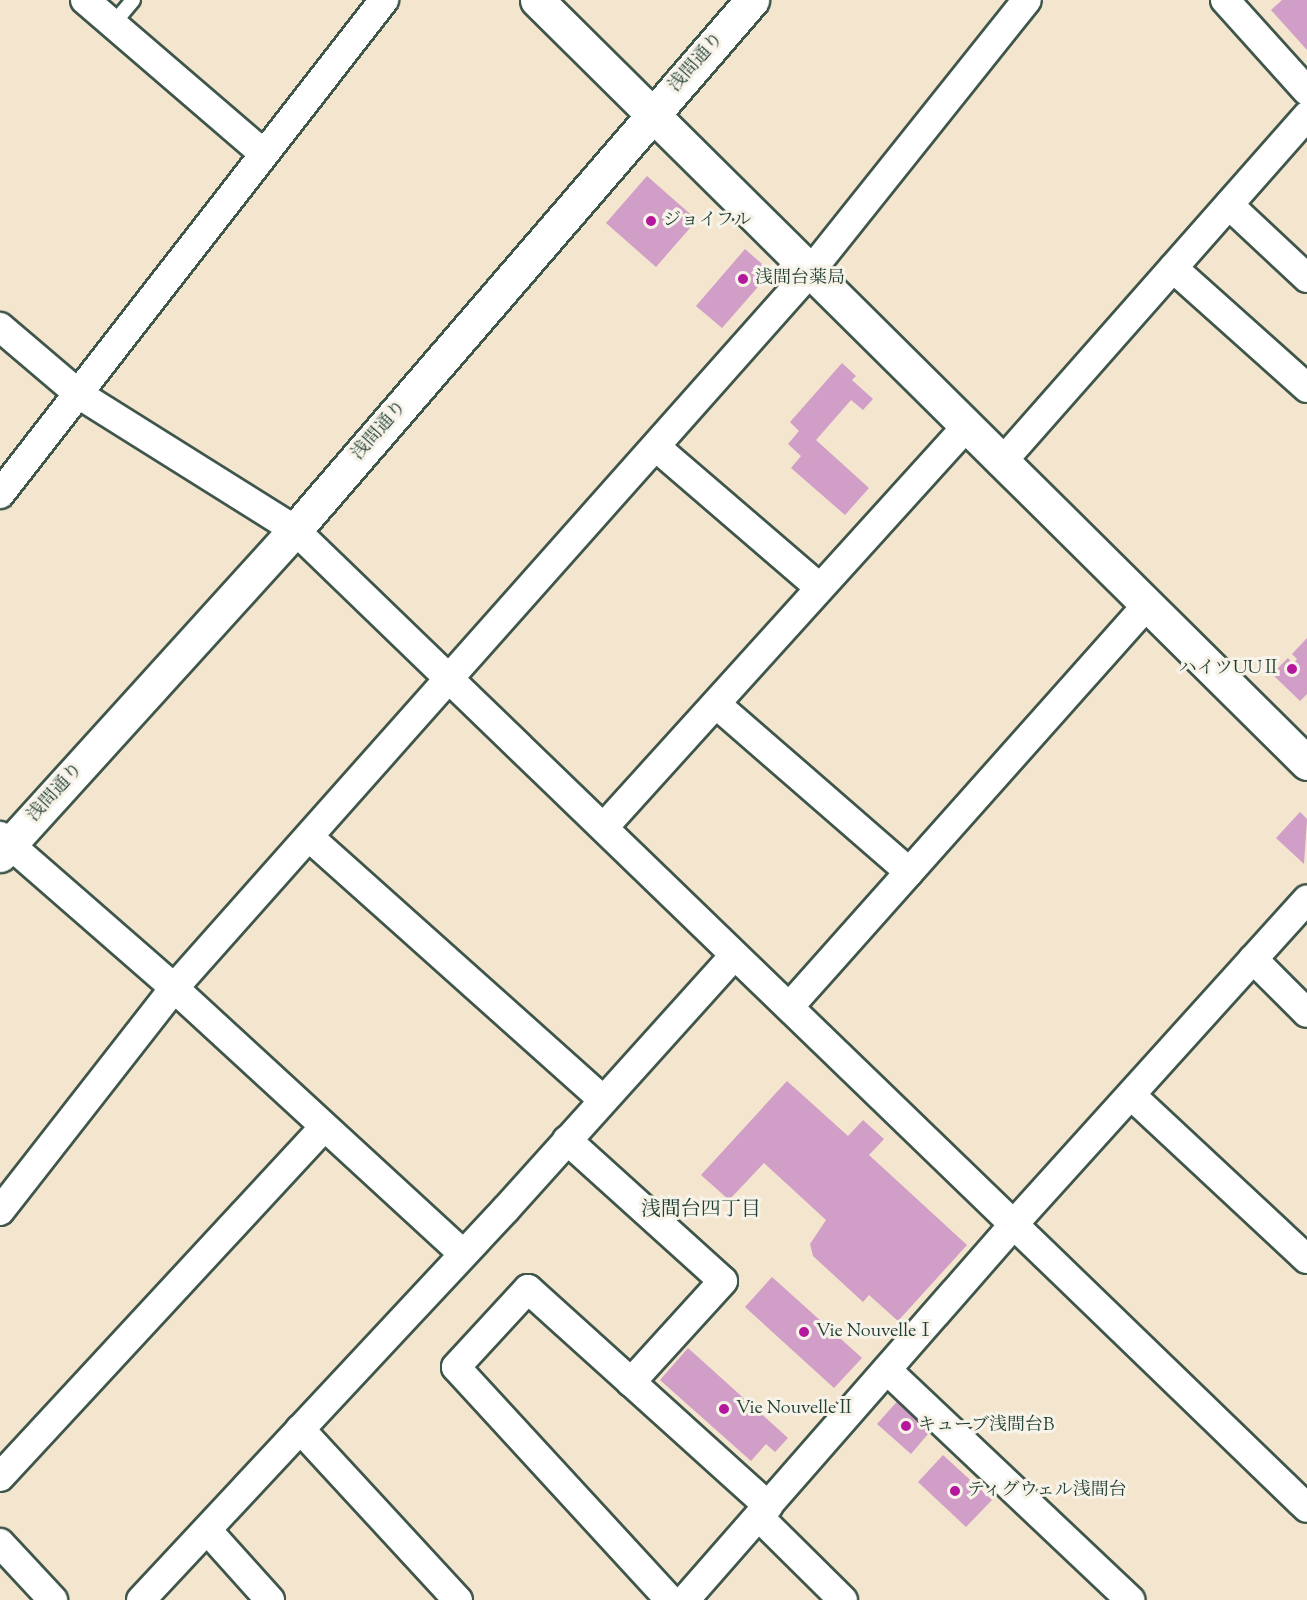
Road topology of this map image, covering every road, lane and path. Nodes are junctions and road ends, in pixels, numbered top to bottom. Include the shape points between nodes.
1 (85, 0) edge
2 (133, 0) edge
3 (384, 0) edge
4 (537, 0) edge
5 (752, 0) edge
6 (1027, 0) edge
7 (1233, 3) edge
8 (113, 24) junction
9 (1307, 91) edge
10 (652, 114) junction
11 (1307, 116) edge
12 (264, 154) junction
13 (1229, 205) junction
14 (1173, 268) junction
15 (809, 273) junction
16 (1307, 278) edge
17 (0, 327) edge
18 (1307, 388) edge
19 (80, 395) junction
20 (965, 428) junction
21 (656, 447) junction
22 (1001, 464) junction
23 (0, 494) edge
24 (295, 530) junction
25 (820, 588) junction
26 (1147, 605) junction
27 (450, 680) junction
28 (716, 704) junction
29 (1307, 763) edge
30 (604, 827) junction
31 (309, 837) junction
32 (3, 845) edge
33 (909, 872) junction
34 (1307, 899) edge
35 (733, 957) junction
36 (1253, 959) junction
37 (174, 988) junction
38 (790, 1006) junction
39 (1307, 1013) edge
40 (1132, 1096) junction
41 (603, 1100) junction
42 (323, 1128) junction
43 (567, 1140) junction
44 (0, 1211) edge
45 (1012, 1226) junction
46 (463, 1254) junction
47 (1307, 1259) edge
48 (887, 1370) junction
49 (631, 1382) junction
50 (300, 1429) junction
51 (0, 1477) edge
52 (1307, 1508) edge
53 (764, 1511) junction
54 (208, 1531) junction
55 (0, 1543) edge
56 (53, 1600) edge
57 (141, 1600) edge
58 (270, 1600) edge
59 (458, 1600) edge
60 (670, 1600) edge
61 (685, 1600) edge
62 (843, 1600) edge
63 (1130, 1600) edge

1 - 8 street
2 - 8 lane
3 - 12 street
4 - 10 street
5 - 10 street, 浅間通り
6 - 15 street
7 - 9 street
8 - 12 street
10 - 15 street
10 - 24 street, 浅間通り
11 - 13 street
12 - 19 street
13 - 14 street
13 - 16 street
14 - 18 street
14 - 22 street
15 - 20 street
15 - 21 street
17 - 19 street
19 - 23 street
19 - 24 street
20 - 22 street
20 - 25 street
21 - 25 street
21 - 27 street
22 - 26 street
24 - 27 street
24 - 32 street, 浅間通り
25 - 28 street
26 - 29 street
26 - 33 street
27 - 30 street
27 - 31 street
28 - 30 street
28 - 33 street
30 - 35 street
31 - 37 street
31 - 41 street
32 - 37 street
33 - 38 street
34 - 36 street
35 - 38 street
35 - 41 street
36 - 39 street
36 - 40 street
37 - 42 street
37 - 44 street
38 - 45 street
40 - 45 street
40 - 47 street
41 - 43 street
42 - 46 street
42 - 51 street
43 - 46 street
43 - 49 street via 723,1281
45 - 48 street
45 - 52 street
46 - 50 street
48 - 53 street
48 - 63 street
49 - 53 street
49 - 60 street via 528,1289 456,1367
50 - 54 street
50 - 59 street
53 - 61 street
53 - 62 street
54 - 57 street
54 - 58 street
55 - 56 street

